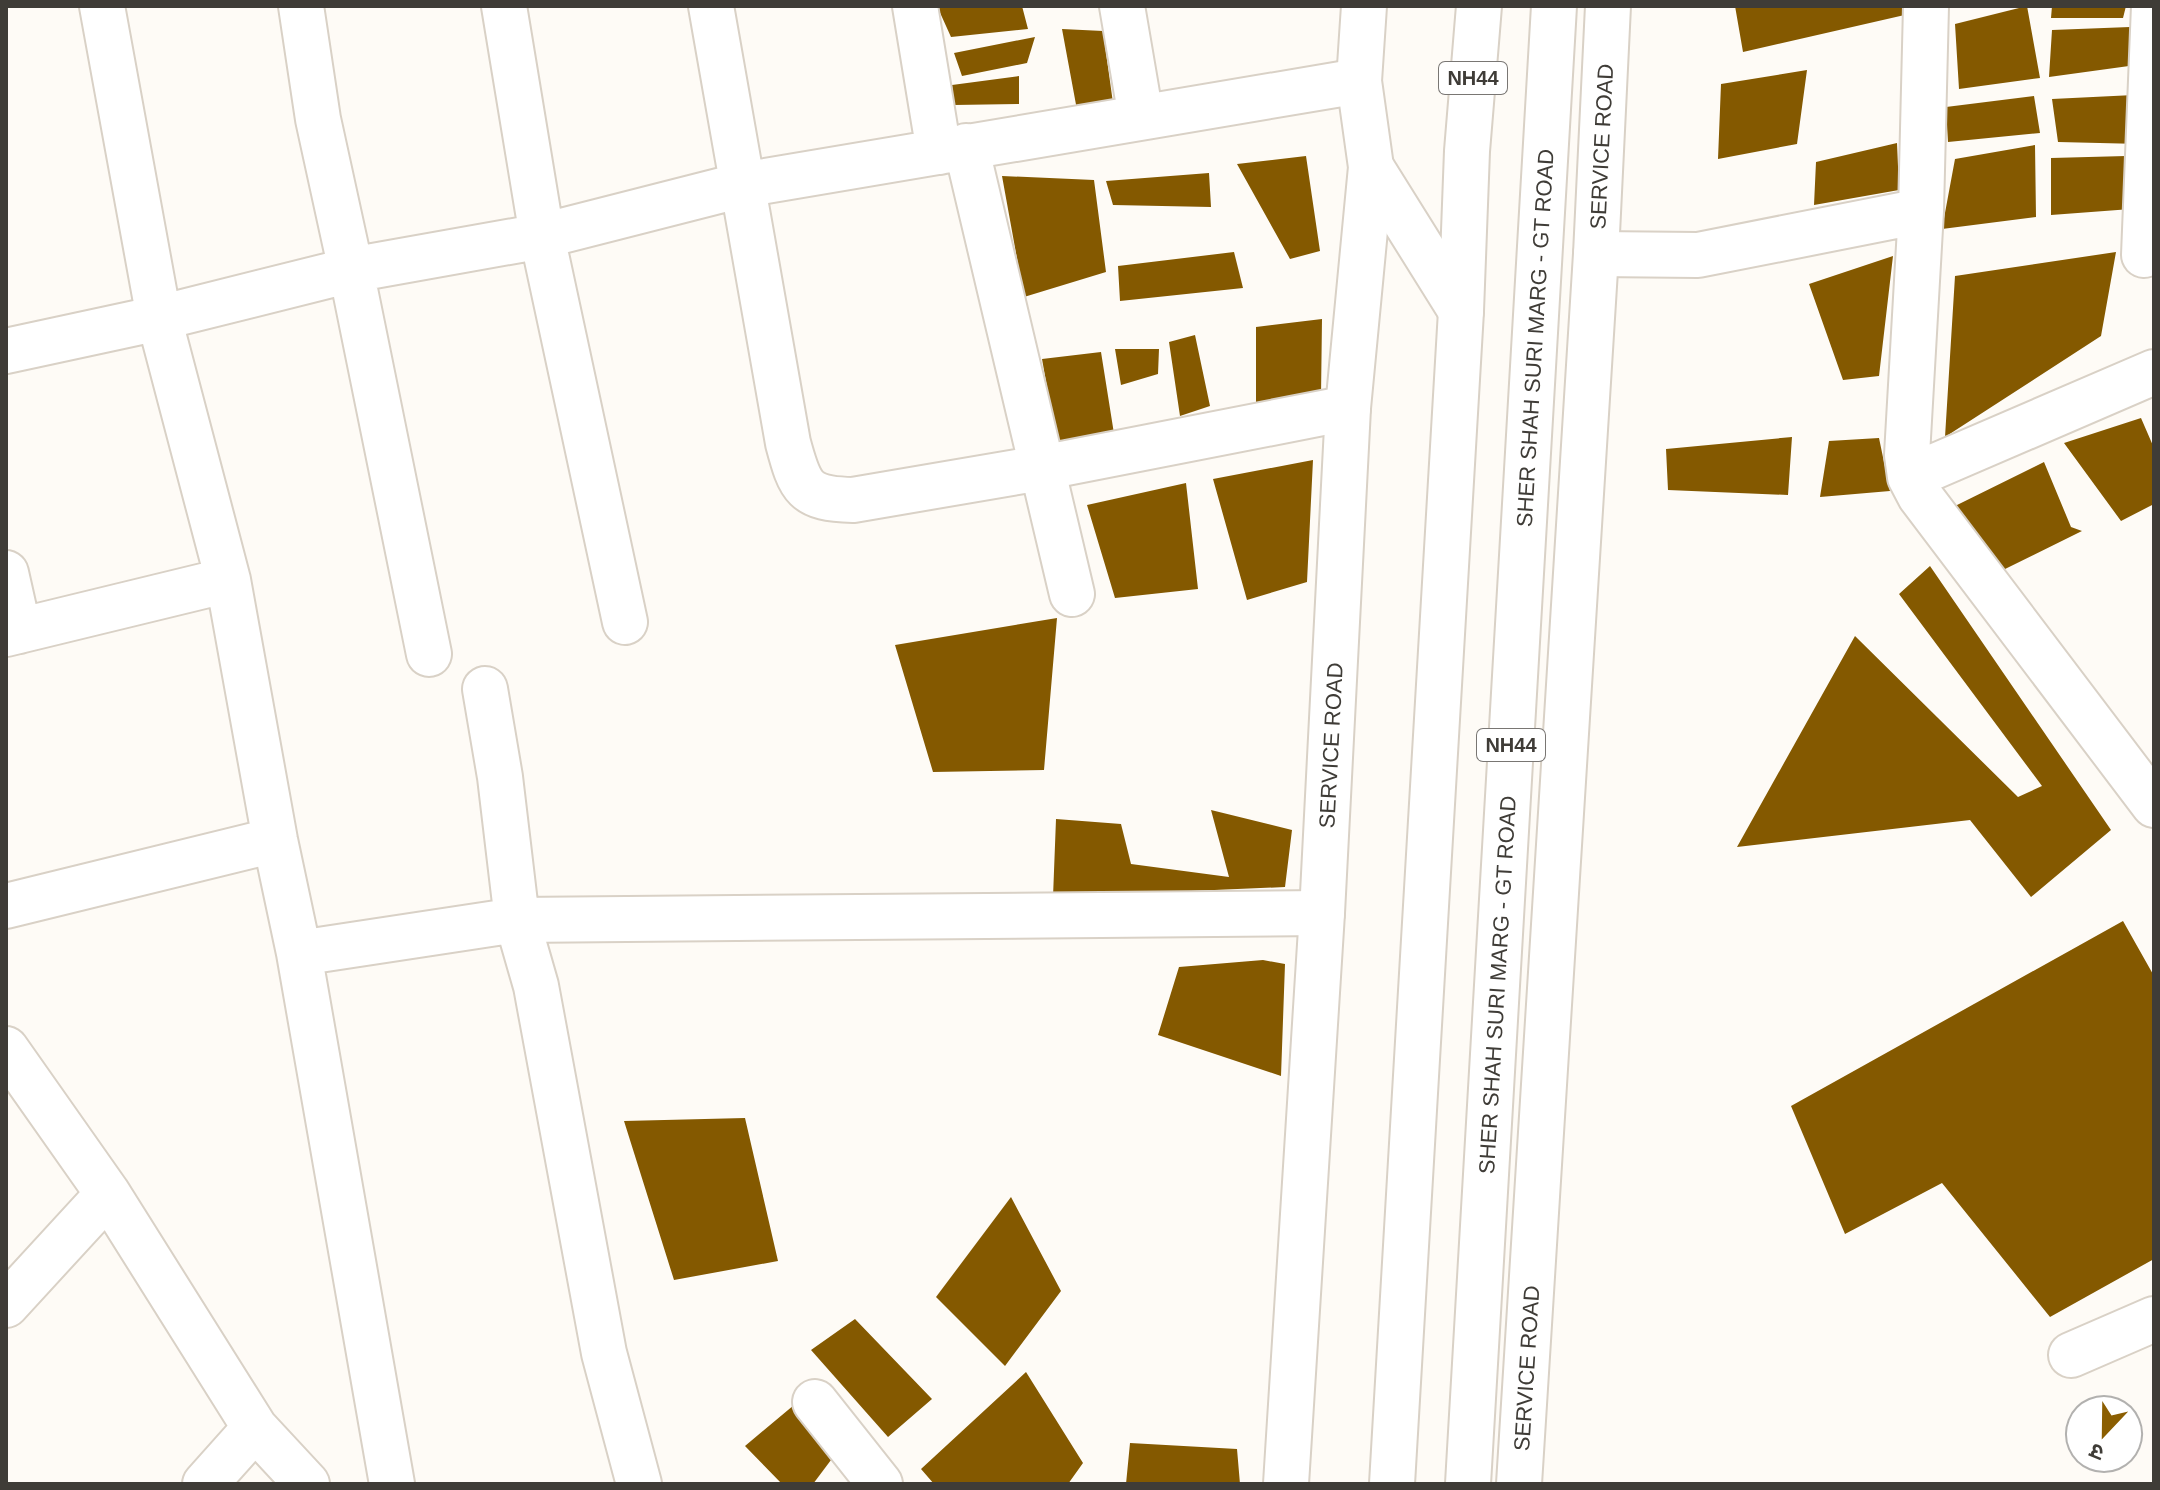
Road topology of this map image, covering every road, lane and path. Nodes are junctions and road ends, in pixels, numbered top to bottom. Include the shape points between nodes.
1 (102, 6) edge
2 (301, 6) edge
3 (504, 6) edge
4 (711, 6) edge
5 (915, 6) edge
6 (1122, 6) edge
7 (1364, 6) edge
8 (1479, 6) edge
9 (1554, 6) edge
10 (1608, 6) edge
11 (1926, 6) edge
12 (2154, 6) edge
13 (1359, 81) junction
14 (1141, 117) junction
15 (952, 149) junction
16 (1371, 167) junction
17 (742, 185) junction
18 (1921, 211) junction
19 (542, 236) junction
20 (1596, 254) junction
21 (2144, 255) dead end
22 (351, 270) junction
23 (1461, 311) junction
24 (159, 318) junction
25 (6, 351) edge
26 (2151, 380) edge
27 (1348, 408) junction
28 (1041, 468) junction
29 (1910, 477) junction
30 (6, 573) edge
31 (228, 580) junction
32 (1072, 594) dead end
33 (625, 622) dead end
34 (13, 633) edge
35 (429, 654) dead end
36 (485, 689) dead end
37 (2154, 805) edge
38 (275, 840) junction
39 (6, 906) edge
40 (1322, 913) junction
41 (517, 920) junction
42 (299, 953) junction
43 (6, 1049) edge
44 (108, 1194) junction
45 (6, 1305) edge
46 (2154, 1319) edge
47 (2071, 1355) dead end
48 (815, 1402) dead end
49 (255, 1428) junction
50 (205, 1484) edge
51 (307, 1484) edge
52 (392, 1484) edge
53 (639, 1484) edge
54 (880, 1484) edge
55 (1286, 1484) edge
56 (1392, 1484) edge
57 (1468, 1484) edge
58 (1519, 1484) edge

1 - 24 main road
2 - 22 main road via 318,119
3 - 19 main road
4 - 17 main road
5 - 15 main road
6 - 14 main road
7 - 13 main road, SERVICE ROAD
8 - 23 main road, NH44
9 - 57 main road, SHER SHAH SURI MARG - GT ROAD / NH44
10 - 20 main road, SERVICE ROAD
11 - 18 main road
12 - 21 main road
13 - 14 main road
13 - 16 main road, SERVICE ROAD
14 - 15 main road
15 - 17 main road
15 - 28 main road
16 - 23 main road
16 - 27 main road, SERVICE ROAD
17 - 19 main road
17 - 28 main road via 788,443 806,489 825,500 853,500
18 - 20 main road via 1698,255
18 - 29 main road
19 - 22 main road
19 - 33 main road
20 - 58 main road, SERVICE ROAD
22 - 24 main road
22 - 35 main road
23 - 56 main road, NH44
24 - 25 main road
24 - 31 main road
26 - 29 main road
27 - 28 main road
27 - 40 main road, SERVICE ROAD
28 - 32 main road
29 - 37 main road
30 - 34 main road
31 - 34 main road
31 - 38 main road
36 - 41 main road
38 - 39 main road
38 - 42 main road
40 - 41 main road
40 - 55 main road, SERVICE ROAD
41 - 42 main road
41 - 53 main road via 536,986 604,1353
42 - 52 main road
43 - 44 main road
44 - 45 main road
44 - 49 main road
46 - 47 main road
48 - 54 main road
49 - 50 main road
49 - 51 main road

